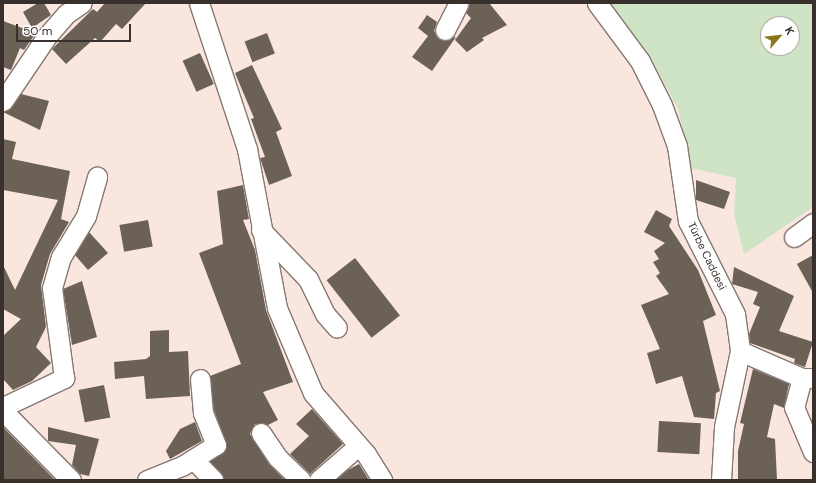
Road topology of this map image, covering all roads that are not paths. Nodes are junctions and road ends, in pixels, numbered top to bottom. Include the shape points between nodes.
1 (82, 3) edge
2 (199, 3) edge
3 (459, 3) edge
4 (597, 3) edge
5 (445, 30) dead end
6 (3, 101) edge
7 (97, 177) dead end
8 (813, 223) edge
9 (261, 230) junction
10 (794, 237) dead end
11 (337, 328) dead end
12 (740, 351) junction
13 (200, 378) dead end
14 (808, 378) edge
15 (3, 407) edge
16 (3, 411) edge
17 (261, 432) dead end
18 (357, 447) junction
19 (813, 452) edge
20 (193, 459) junction
21 (152, 479) edge
22 (71, 480) edge
23 (213, 480) edge
24 (300, 480) edge
25 (319, 480) edge
26 (382, 480) edge
27 (721, 480) edge

1 - 6 street via 66,14 47,36
2 - 9 street via 247,149
3 - 5 street
4 - 12 street, Türbe Caddesi via 640,61 662,105 677,146 688,221 734,314
7 - 15 street via 86,216 62,257 52,288 64,378
8 - 10 street
9 - 11 street via 308,279 325,314
9 - 18 street via 277,308 313,393
12 - 14 street
12 - 27 street, Türbe Caddesi via 724,427
13 - 20 street via 203,413 216,445
14 - 19 street via 794,407
16 - 22 street
17 - 24 street via 278,458
18 - 25 street
18 - 26 street
20 - 21 street
20 - 23 street

